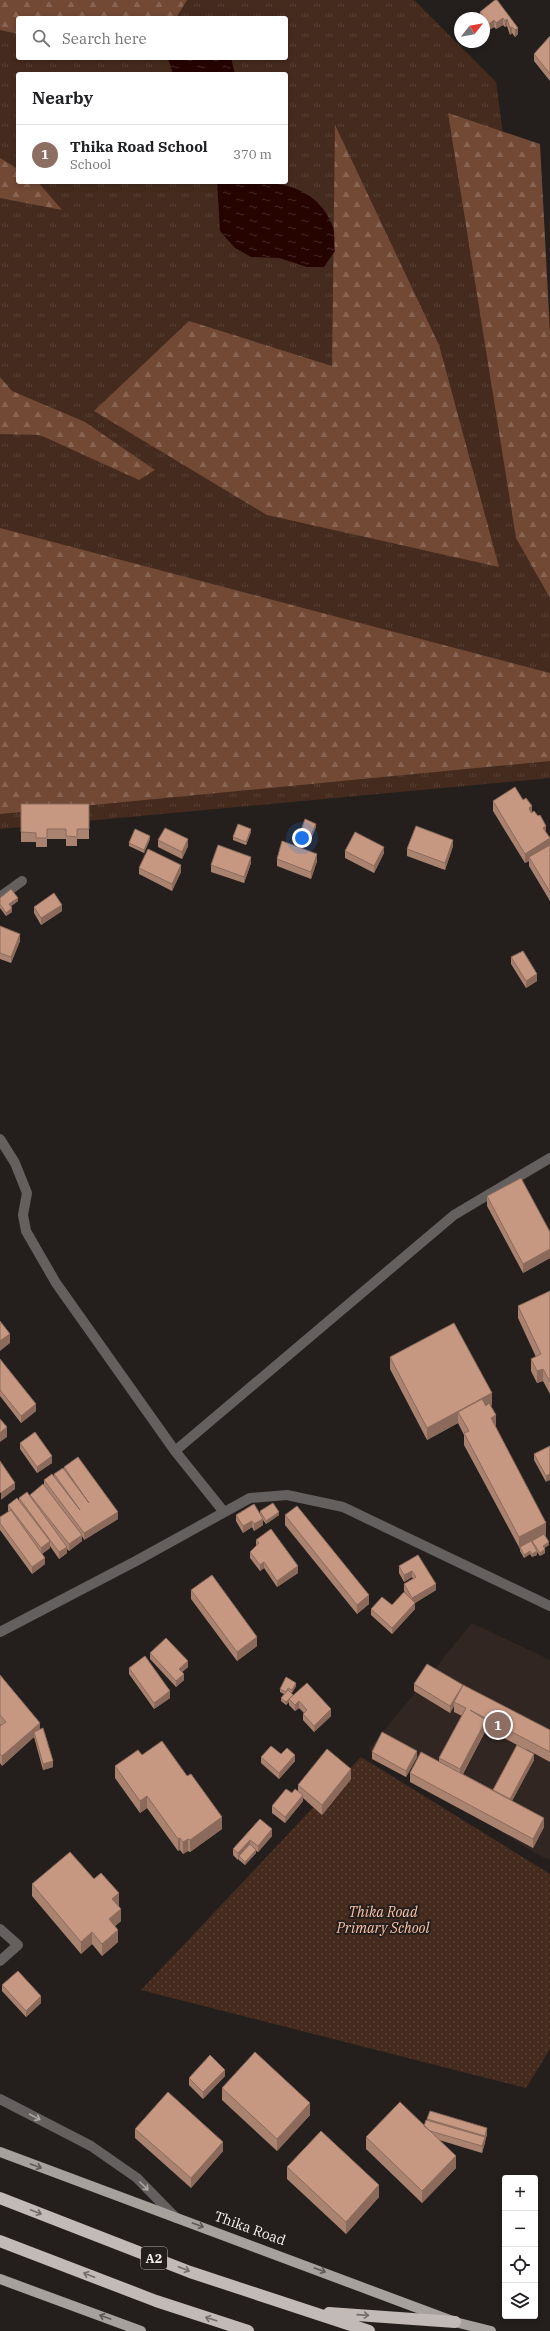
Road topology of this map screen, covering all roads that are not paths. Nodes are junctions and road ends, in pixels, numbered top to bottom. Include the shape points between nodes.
1 (22, 880) dead end
2 (0, 897) edge
3 (0, 1139) edge
4 (550, 1158) edge
5 (175, 1451) junction
6 (224, 1512) junction
7 (550, 1606) edge
8 (2, 1628) edge
9 (2, 1933) edge
10 (0, 1961) edge
11 (0, 2099) edge
12 (0, 2152) edge
13 (0, 2198) edge
14 (176, 2218) junction
15 (0, 2241) edge
16 (0, 2279) edge
17 (310, 2312) junction
18 (455, 2322) junction
19 (141, 2331) edge
20 (248, 2331) edge
21 (369, 2331) edge
22 (491, 2331) edge

1 - 2 street
3 - 5 street via 15,1163 27,1193 23,1215 26,1231 56,1284
4 - 5 street via 454,1215
5 - 6 street
6 - 7 street via 250,1498 286,1495 343,1507
6 - 8 street via 136,1561
9 - 10 street via 18,1944
11 -> 14 street via 97,2151 137,2178
12 -> 14 main road, Thika Road
13 -> 17 highway, A2 via 190,2272
14 -> 18 main road, Thika Road
20 -> 15 highway via 156,2301
19 -> 16 main road
17 -> 18 highway
17 - 21 highway, A2
18 - 22 main road, Thika Road

